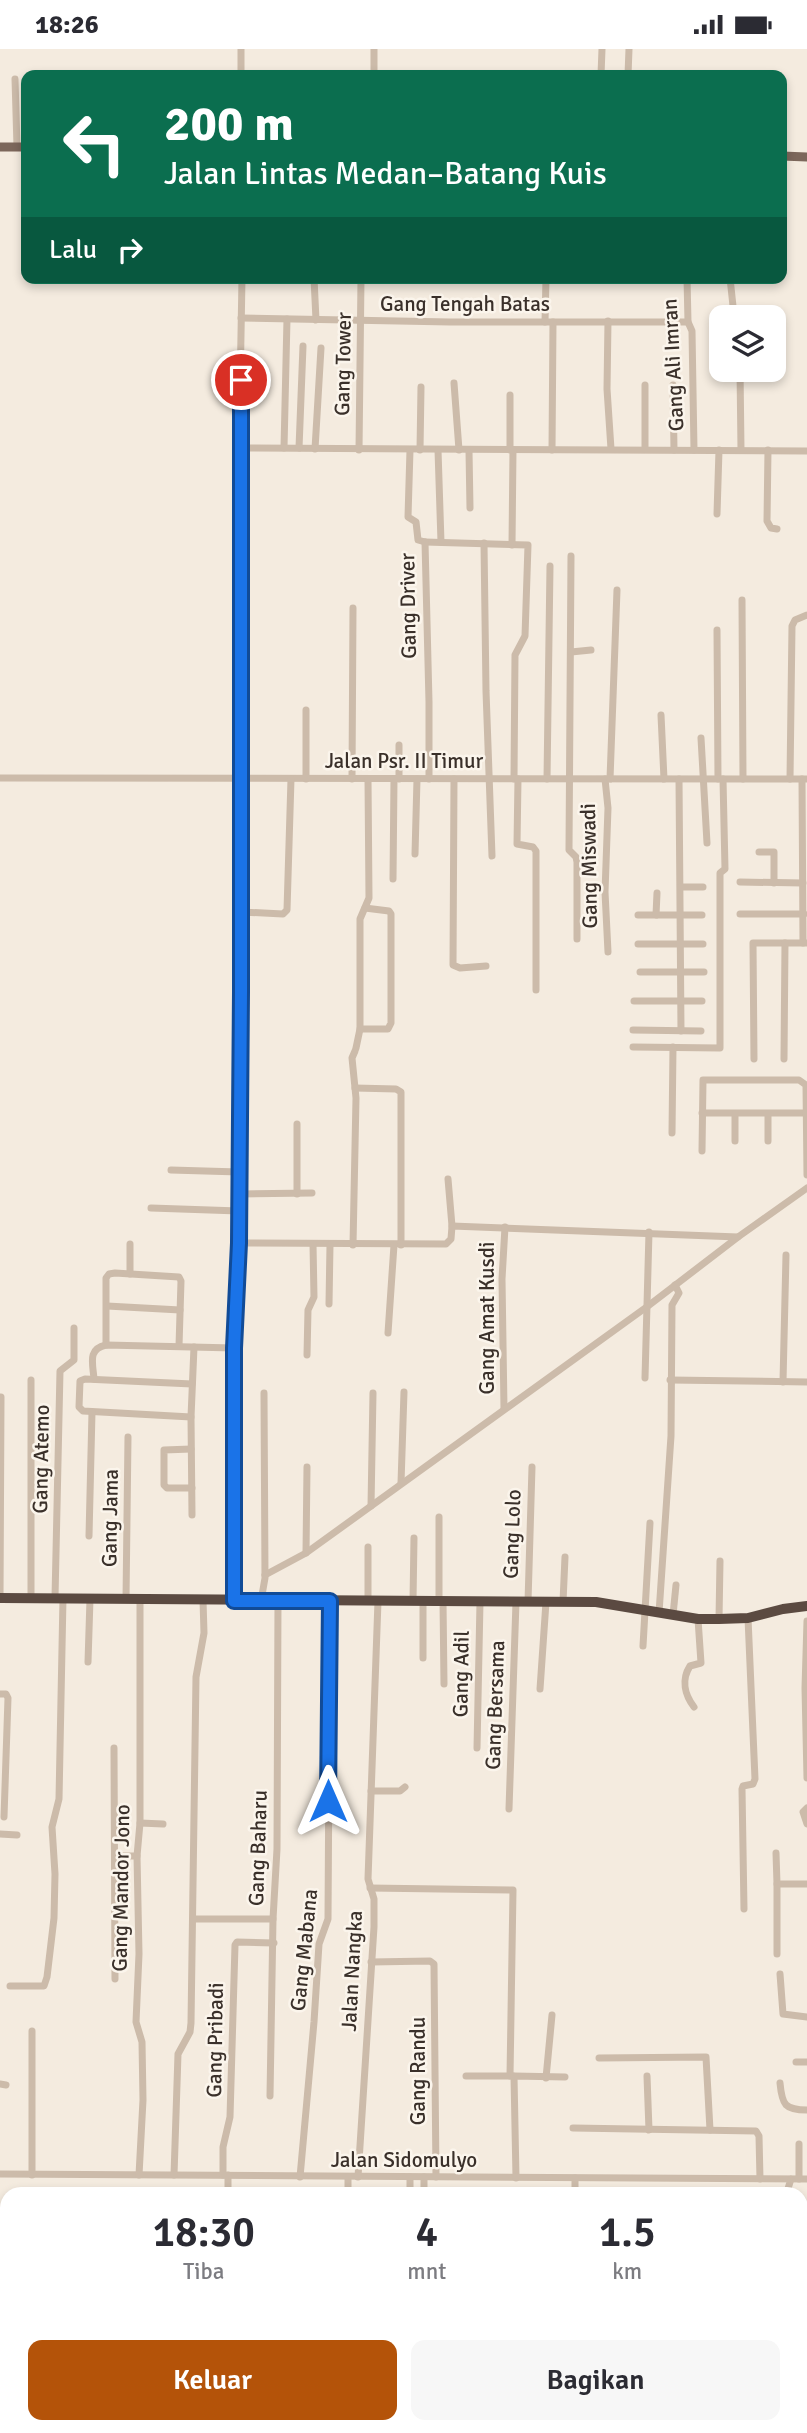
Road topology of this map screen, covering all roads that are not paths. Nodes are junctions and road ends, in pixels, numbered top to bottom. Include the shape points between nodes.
1 (241, 49) edge
2 (374, 49) edge
3 (602, 49) edge
4 (629, 49) edge
5 (241, 70) edge
6 (374, 70) edge
7 (601, 70) edge
8 (628, 70) edge
9 (15, 79) dead end
10 (0, 147) edge
11 (21, 147) edge
12 (787, 156) edge
13 (807, 157) edge
14 (242, 284) edge
15 (314, 284) edge
16 (361, 284) edge
17 (546, 284) edge
18 (687, 284) edge
19 (731, 284) edge
20 (733, 305) edge
21 (241, 318) junction
22 (287, 319) junction
23 (316, 320) junction
24 (362, 320) junction
25 (608, 321) junction
26 (688, 321) junction
27 (549, 322) junction
28 (303, 346) dead end
29 (321, 348) dead end
30 (740, 382) edge
31 (454, 383) dead end
32 (645, 385) dead end
33 (673, 385) dead end
34 (421, 387) dead end
35 (510, 395) dead end
36 (239, 448) junction
37 (284, 448) junction
38 (299, 448) junction
39 (315, 449) junction
40 (611, 449) junction
41 (645, 449) junction
42 (359, 450) junction
43 (410, 450) junction
44 (420, 450) junction
45 (438, 450) junction
46 (459, 450) junction
47 (469, 450) junction
48 (511, 450) junction
49 (552, 450) junction
50 (674, 450) junction
51 (694, 450) junction
52 (719, 450) junction
53 (741, 450) junction
54 (768, 450) junction
55 (807, 451) edge
56 (470, 508) dead end
57 (717, 514) dead end
58 (777, 529) dead end
59 (425, 542) junction
60 (441, 542) junction
61 (484, 543) junction
62 (512, 545) junction
63 (571, 556) dead end
64 (550, 566) dead end
65 (617, 590) dead end
66 (743, 600) dead end
67 (353, 608) dead end
68 (807, 615) edge
69 (717, 630) dead end
70 (591, 650) dead end
71 (571, 652) junction
72 (306, 710) dead end
73 (661, 715) dead end
74 (701, 738) dead end
75 (398, 745) dead end
76 (0, 778) edge
77 (704, 778) junction
78 (291, 779) junction
79 (306, 779) junction
80 (352, 779) junction
81 (368, 779) junction
82 (396, 779) junction
83 (416, 779) junction
84 (429, 779) junction
85 (454, 779) junction
86 (488, 779) junction
87 (516, 779) junction
88 (547, 779) junction
89 (569, 779) junction
90 (607, 779) junction
91 (664, 779) junction
92 (679, 779) junction
93 (720, 779) junction
94 (743, 779) junction
95 (790, 779) junction
96 (804, 779) edge
97 (240, 780) junction
98 (707, 843) dead end
99 (759, 852) dead end
100 (415, 854) dead end
101 (492, 856) dead end
102 (393, 879) dead end
103 (740, 883) dead end
104 (774, 883) junction
105 (803, 883) junction
106 (681, 887) junction
107 (703, 887) dead end
108 (657, 893) dead end
109 (365, 908) junction
110 (241, 912) junction
111 (740, 914) dead end
112 (804, 914) junction
113 (638, 915) dead end
114 (656, 915) junction
115 (681, 915) junction
116 (702, 915) dead end
117 (577, 940) dead end
118 (785, 943) junction
119 (805, 943) edge
120 (638, 944) dead end
121 (681, 944) junction
122 (702, 944) dead end
123 (608, 952) dead end
124 (486, 966) dead end
125 (640, 972) dead end
126 (681, 972) junction
127 (704, 972) dead end
128 (536, 990) dead end
129 (634, 1001) dead end
130 (681, 1001) junction
131 (702, 1001) dead end
132 (360, 1029) junction
133 (633, 1030) dead end
134 (681, 1031) junction
135 (701, 1031) dead end
136 (633, 1047) dead end
137 (673, 1047) junction
138 (754, 1059) dead end
139 (784, 1059) dead end
140 (355, 1088) junction
141 (702, 1113) junction
142 (806, 1113) edge
143 (735, 1114) junction
144 (768, 1114) junction
145 (297, 1124) dead end
146 (672, 1133) dead end
147 (735, 1141) dead end
148 (768, 1141) dead end
149 (702, 1151) dead end
150 (171, 1170) dead end
151 (239, 1172) junction
152 (807, 1175) edge
153 (448, 1179) dead end
154 (807, 1188) edge
155 (297, 1193) junction
156 (312, 1193) dead end
157 (239, 1194) junction
158 (151, 1208) dead end
159 (239, 1211) junction
160 (452, 1226) junction
161 (505, 1227) junction
162 (649, 1232) junction
163 (738, 1237) junction
164 (239, 1243) junction
165 (130, 1244) dead end
166 (313, 1244) junction
167 (330, 1245) junction
168 (353, 1245) junction
169 (397, 1245) junction
170 (786, 1255) dead end
171 (130, 1274) junction
172 (677, 1289) junction
173 (329, 1304) dead end
174 (107, 1306) junction
175 (648, 1307) junction
176 (180, 1310) junction
177 (74, 1328) dead end
178 (388, 1333) dead end
179 (106, 1345) junction
180 (179, 1346) junction
181 (194, 1347) junction
182 (234, 1348) junction
183 (307, 1355) dead end
184 (645, 1378) dead end
185 (94, 1379) junction
186 (31, 1380) dead end
187 (670, 1380) junction
188 (783, 1381) junction
189 (807, 1382) edge
190 (192, 1384) junction
191 (404, 1392) dead end
192 (264, 1393) dead end
193 (373, 1393) dead end
194 (1, 1397) edge
195 (504, 1409) junction
196 (92, 1412) junction
197 (191, 1417) junction
198 (128, 1437) dead end
199 (191, 1449) junction
200 (307, 1467) dead end
201 (532, 1467) dead end
202 (401, 1483) junction
203 (191, 1488) junction
204 (371, 1506) junction
205 (192, 1515) dead end
206 (439, 1517) dead end
207 (650, 1523) dead end
208 (89, 1536) dead end
209 (414, 1538) dead end
210 (368, 1547) dead end
211 (306, 1553) junction
212 (565, 1557) dead end
213 (720, 1561) dead end
214 (265, 1576) junction
215 (677, 1585) dead end
216 (0, 1598) edge
217 (31, 1598) junction
218 (59, 1598) junction
219 (90, 1599) junction
220 (126, 1599) junction
221 (140, 1599) junction
222 (203, 1601) junction
223 (247, 1601) junction
224 (278, 1601) junction
225 (330, 1601) junction
226 (373, 1601) junction
227 (418, 1601) junction
228 (441, 1601) junction
229 (480, 1602) junction
230 (522, 1602) junction
231 (546, 1602) junction
232 (563, 1602) junction
233 (807, 1606) edge
234 (644, 1609) junction
235 (659, 1612) junction
236 (673, 1615) junction
237 (748, 1618) junction
238 (698, 1619) junction
239 (719, 1619) junction
240 (807, 1621) edge
241 (643, 1646) dead end
242 (423, 1658) dead end
243 (88, 1662) dead end
244 (444, 1683) dead end
245 (540, 1689) dead end
246 (0, 1694) edge
247 (694, 1707) dead end
248 (114, 1748) dead end
249 (477, 1748) dead end
250 (807, 1778) edge
251 (405, 1787) dead end
252 (371, 1791) junction
253 (807, 1808) edge
254 (509, 1809) dead end
255 (4, 1817) dead end
256 (140, 1823) junction
257 (163, 1824) dead end
258 (807, 1824) edge
259 (0, 1834) edge
260 (17, 1835) dead end
261 (776, 1853) dead end
262 (116, 1856) junction
263 (137, 1856) junction
264 (777, 1884) junction
265 (807, 1884) edge
266 (370, 1888) junction
267 (744, 1909) dead end
268 (193, 1919) junction
269 (273, 1919) junction
270 (274, 1943) junction
271 (777, 1954) dead end
272 (371, 1962) junction
273 (780, 1974) dead end
274 (115, 1979) dead end
275 (10, 1986) dead end
276 (552, 2015) dead end
277 (807, 2017) edge
278 (32, 2031) dead end
279 (599, 2058) dead end
280 (796, 2062) dead end
281 (807, 2062) edge
282 (466, 2076) dead end
283 (512, 2076) junction
284 (647, 2076) dead end
285 (565, 2077) dead end
286 (546, 2078) junction
287 (780, 2084) dead end
288 (270, 2096) dead end
289 (807, 2110) edge
290 (573, 2128) dead end
291 (649, 2130) junction
292 (710, 2130) junction
293 (799, 2144) dead end
294 (0, 2174) edge
295 (32, 2175) junction
296 (139, 2175) junction
297 (174, 2175) junction
298 (226, 2175) junction
299 (358, 2176) junction
300 (300, 2177) junction
301 (348, 2177) junction
302 (410, 2177) junction
303 (424, 2177) junction
304 (436, 2177) junction
305 (516, 2178) junction
306 (575, 2178) junction
307 (760, 2179) junction
308 (799, 2179) edge
309 (227, 2187) edge
310 (348, 2187) edge
311 (410, 2187) edge
312 (424, 2187) edge
313 (575, 2187) edge

1 - 5 street
2 - 6 street
3 - 7 street
4 - 8 street
9 - 11 street
10 - 11 main road
12 - 13 main road
14 - 21 street
15 - 23 street
16 - 24 street, Gang Tower
17 - 27 street
18 - 26 street, Gang Ali Imran
19 - 20 street
21 - 22 street, Gang Tengah Batas
21 - 36 street
22 - 23 street, Gang Tengah Batas
22 - 37 street
23 - 24 street, Gang Tengah Batas
24 - 27 street, Gang Tengah Batas
24 - 42 street, Gang Tower
25 - 26 street, Gang Tengah Batas
25 - 27 street, Gang Tengah Batas
25 - 40 street
26 - 51 street, Gang Ali Imran via 692,331
27 - 49 street
28 - 38 street
29 - 39 street
30 - 53 street
31 - 46 street
32 - 41 street
33 - 50 street
34 - 44 street
35 - 48 street
36 - 37 street
36 - 97 street
37 - 38 street
38 - 39 street
39 - 42 street
40 - 41 street
40 - 49 street
41 - 50 street
42 - 43 street
43 - 44 street
43 - 59 street via 408,517 416,522 418,540
44 - 45 street
45 - 46 street
45 - 60 street, Gang Driver
46 - 47 street
47 - 48 street
47 - 56 street
48 - 49 street
48 - 62 street
50 - 51 street
51 - 52 street
52 - 53 street
52 - 57 street
53 - 54 street
54 - 55 street
54 - 58 street via 767,521
59 - 60 street, Gang Driver
59 - 84 street, Gang Driver
60 - 61 street
61 - 62 street
61 - 86 street
62 - 87 street via 528,545 524,640 515,655
63 - 71 street
64 - 88 street
65 - 90 street, Gang Miswadi
66 - 94 street
67 - 80 street
68 - 95 street via 793,626
69 - 93 street
70 - 71 street
71 - 89 street
72 - 79 street
73 - 91 street
74 - 77 street
75 - 82 street
76 - 97 street, Jalan Psr. II Timur
77 - 92 street, Jalan Psr. II Timur
77 - 93 street, Jalan Psr. II Timur
77 - 98 street
78 - 79 street, Jalan Psr. II Timur
78 - 97 street, Jalan Psr. II Timur
78 - 110 street via 287,910 282,914
79 - 80 street, Jalan Psr. II Timur
80 - 81 street, Jalan Psr. II Timur
81 - 82 street, Jalan Psr. II Timur
81 - 109 street via 369,898
82 - 83 street, Jalan Psr. II Timur
82 - 102 street
83 - 84 street, Jalan Psr. II Timur
83 - 100 street
84 - 85 street, Jalan Psr. II Timur
85 - 86 street, Jalan Psr. II Timur
85 - 124 street via 453,965
86 - 87 street, Jalan Psr. II Timur
86 - 101 street
87 - 88 street, Jalan Psr. II Timur
87 - 128 street via 517,845 535,849
88 - 89 street, Jalan Psr. II Timur
89 - 90 street, Jalan Psr. II Timur
89 - 117 street via 569,850 577,862
90 - 91 street, Jalan Psr. II Timur
90 - 123 street, Gang Miswadi
91 - 92 street, Jalan Psr. II Timur
92 - 106 street
93 - 94 street, Jalan Psr. II Timur
93 - 137 street via 725,869 720,873 720,1048
94 - 95 street, Jalan Psr. II Timur
95 - 96 street, Jalan Psr. II Timur
96 - 105 street
97 - 110 street
99 - 104 street via 774,852
103 - 104 street
104 - 105 street
105 - 112 street
106 - 107 street
106 - 115 street
108 - 114 street
109 - 132 street via 360,919
109 - 132 street via 391,914 391,1023 388,1029
110 - 151 street
111 - 112 street
112 - 119 street
113 - 114 street
114 - 115 street
115 - 116 street
115 - 121 street
118 - 119 street
118 - 138 street via 753,943
118 - 139 street
120 - 121 street
121 - 122 street
121 - 126 street
125 - 126 street
126 - 127 street
126 - 130 street
129 - 130 street
130 - 131 street
130 - 134 street
132 - 140 street via 352,1058
133 - 134 street
134 - 135 street
136 - 137 street
137 - 146 street
140 - 168 street
140 - 169 street via 401,1092
141 - 142 street via 705,1079 803,1081
141 - 143 street
141 - 149 street
142 - 144 street
142 - 152 street
143 - 144 street
143 - 147 street
144 - 148 street
145 - 155 street
150 - 151 street
151 - 157 street
153 - 160 street
154 - 163 street
155 - 156 street
155 - 157 street
157 - 159 street
158 - 159 street
159 - 164 street
160 - 161 street
160 - 169 street via 448,1244
161 - 162 street
161 - 195 street, Gang Amat Kusdi
162 - 163 street
162 - 175 street
163 - 172 street
164 - 166 street
164 - 182 street
165 - 171 street
166 - 167 street
166 - 183 street via 314,1297 308,1310
167 - 168 street
167 - 173 street
168 - 169 street
169 - 178 street
170 - 188 street
171 - 174 street via 107,1276
171 - 176 street via 179,1277
172 - 175 street
172 - 187 street via 672,1305
174 - 176 street
174 - 179 street
175 - 184 street
175 - 195 street
176 - 180 street
177 - 218 street, Gang Atemo via 73,1361 60,1371
179 - 180 street
179 - 185 street via 93,1352
180 - 181 street
181 - 182 street
181 - 190 street
182 - 223 street
185 - 190 street
185 - 196 street via 78,1385 80,1409
186 - 217 street
187 - 188 street
187 - 235 street via 671,1436
188 - 189 street
190 - 197 street
191 - 202 street
192 - 214 street
193 - 204 street
194 - 216 street
195 - 202 street
196 - 197 street
196 - 208 street
197 - 199 street
198 - 220 street, Gang Jama
199 - 203 street
199 - 203 street via 164,1450 164,1485
200 - 211 street
201 - 230 street, Gang Lolo
202 - 204 street
203 - 205 street
204 - 211 street
206 - 228 street
207 - 234 street
209 - 227 street
210 - 226 street, Jalan Nangka
211 - 214 street
212 - 232 street
213 - 239 street
214 - 223 street via 264,1587
215 - 236 street
216 - 217 highway
217 - 218 highway
218 - 219 highway
218 - 275 street via 59,1799 52,1827 54,1918 46,1984
219 - 220 highway
219 - 243 street
220 - 221 highway
221 - 222 highway
221 - 256 street, Gang Mandor Jono
222 - 223 highway
222 - 268 street via 196,1677
223 - 224 highway
224 - 225 highway
224 - 269 street, Gang Baharu
225 - 226 highway
225 - 300 street, Gang Mabana via 328,1919 319,1941
226 - 227 highway
226 - 252 street, Jalan Nangka
227 - 228 highway
227 - 242 street
228 - 229 highway
228 - 244 street
229 - 230 highway
229 - 249 street, Gang Adil
230 - 231 highway
230 - 254 street, Gang Bersama
231 - 232 highway
231 - 245 street
232 - 234 highway
233 - 237 highway
234 - 235 highway
234 - 241 street
235 - 236 highway
236 - 238 highway
237 - 239 highway
237 - 267 street via 755,1779 742,1789
238 - 239 highway
238 - 247 street via 701,1663 690,1666 685,1675 687,1697
240 - 250 street
246 - 255 street via 8,1698
248 - 262 street
251 - 252 street
252 - 266 street, Jalan Nangka
253 - 258 street via 803,1812
256 - 257 street
256 - 263 street, Gang Mandor Jono
259 - 260 street
261 - 264 street
262 - 263 street
262 - 274 street
263 - 296 street, Gang Mandor Jono via 136,2022 142,2042 143,2100
264 - 265 street
264 - 271 street
266 - 272 street, Jalan Nangka via 374,1905
266 - 283 street via 513,1890
268 - 269 street
268 - 297 street via 191,2023 178,2059
269 - 270 street, Gang Baharu
270 - 288 street, Gang Baharu
270 - 298 street, Gang Pribadi via 235,1945 230,2117 223,2147
272 - 299 street, Jalan Nangka
272 - 304 street, Gang Randu via 434,1964
273 - 277 street via 783,2014
276 - 286 street
278 - 295 street
279 - 292 street via 705,2056
280 - 281 street
282 - 283 street
283 - 286 street
283 - 305 street
284 - 291 street
285 - 286 street
287 - 289 street via 786,2106
290 - 291 street
291 - 292 street
292 - 307 street via 758,2133
293 - 308 street
294 - 295 street, Jalan Sidomulyo
295 - 296 street, Jalan Sidomulyo
296 - 297 street, Jalan Sidomulyo
297 - 298 street, Jalan Sidomulyo
298 - 300 street, Jalan Sidomulyo
298 - 309 street
299 - 301 street, Jalan Sidomulyo
299 - 302 street, Jalan Sidomulyo
300 - 301 street, Jalan Sidomulyo
301 - 310 street
302 - 303 street, Jalan Sidomulyo
302 - 311 street
303 - 304 street, Jalan Sidomulyo
303 - 312 street
304 - 305 street, Jalan Sidomulyo
305 - 306 street, Jalan Sidomulyo
306 - 307 street, Jalan Sidomulyo
306 - 313 street
307 - 308 street, Jalan Sidomulyo

